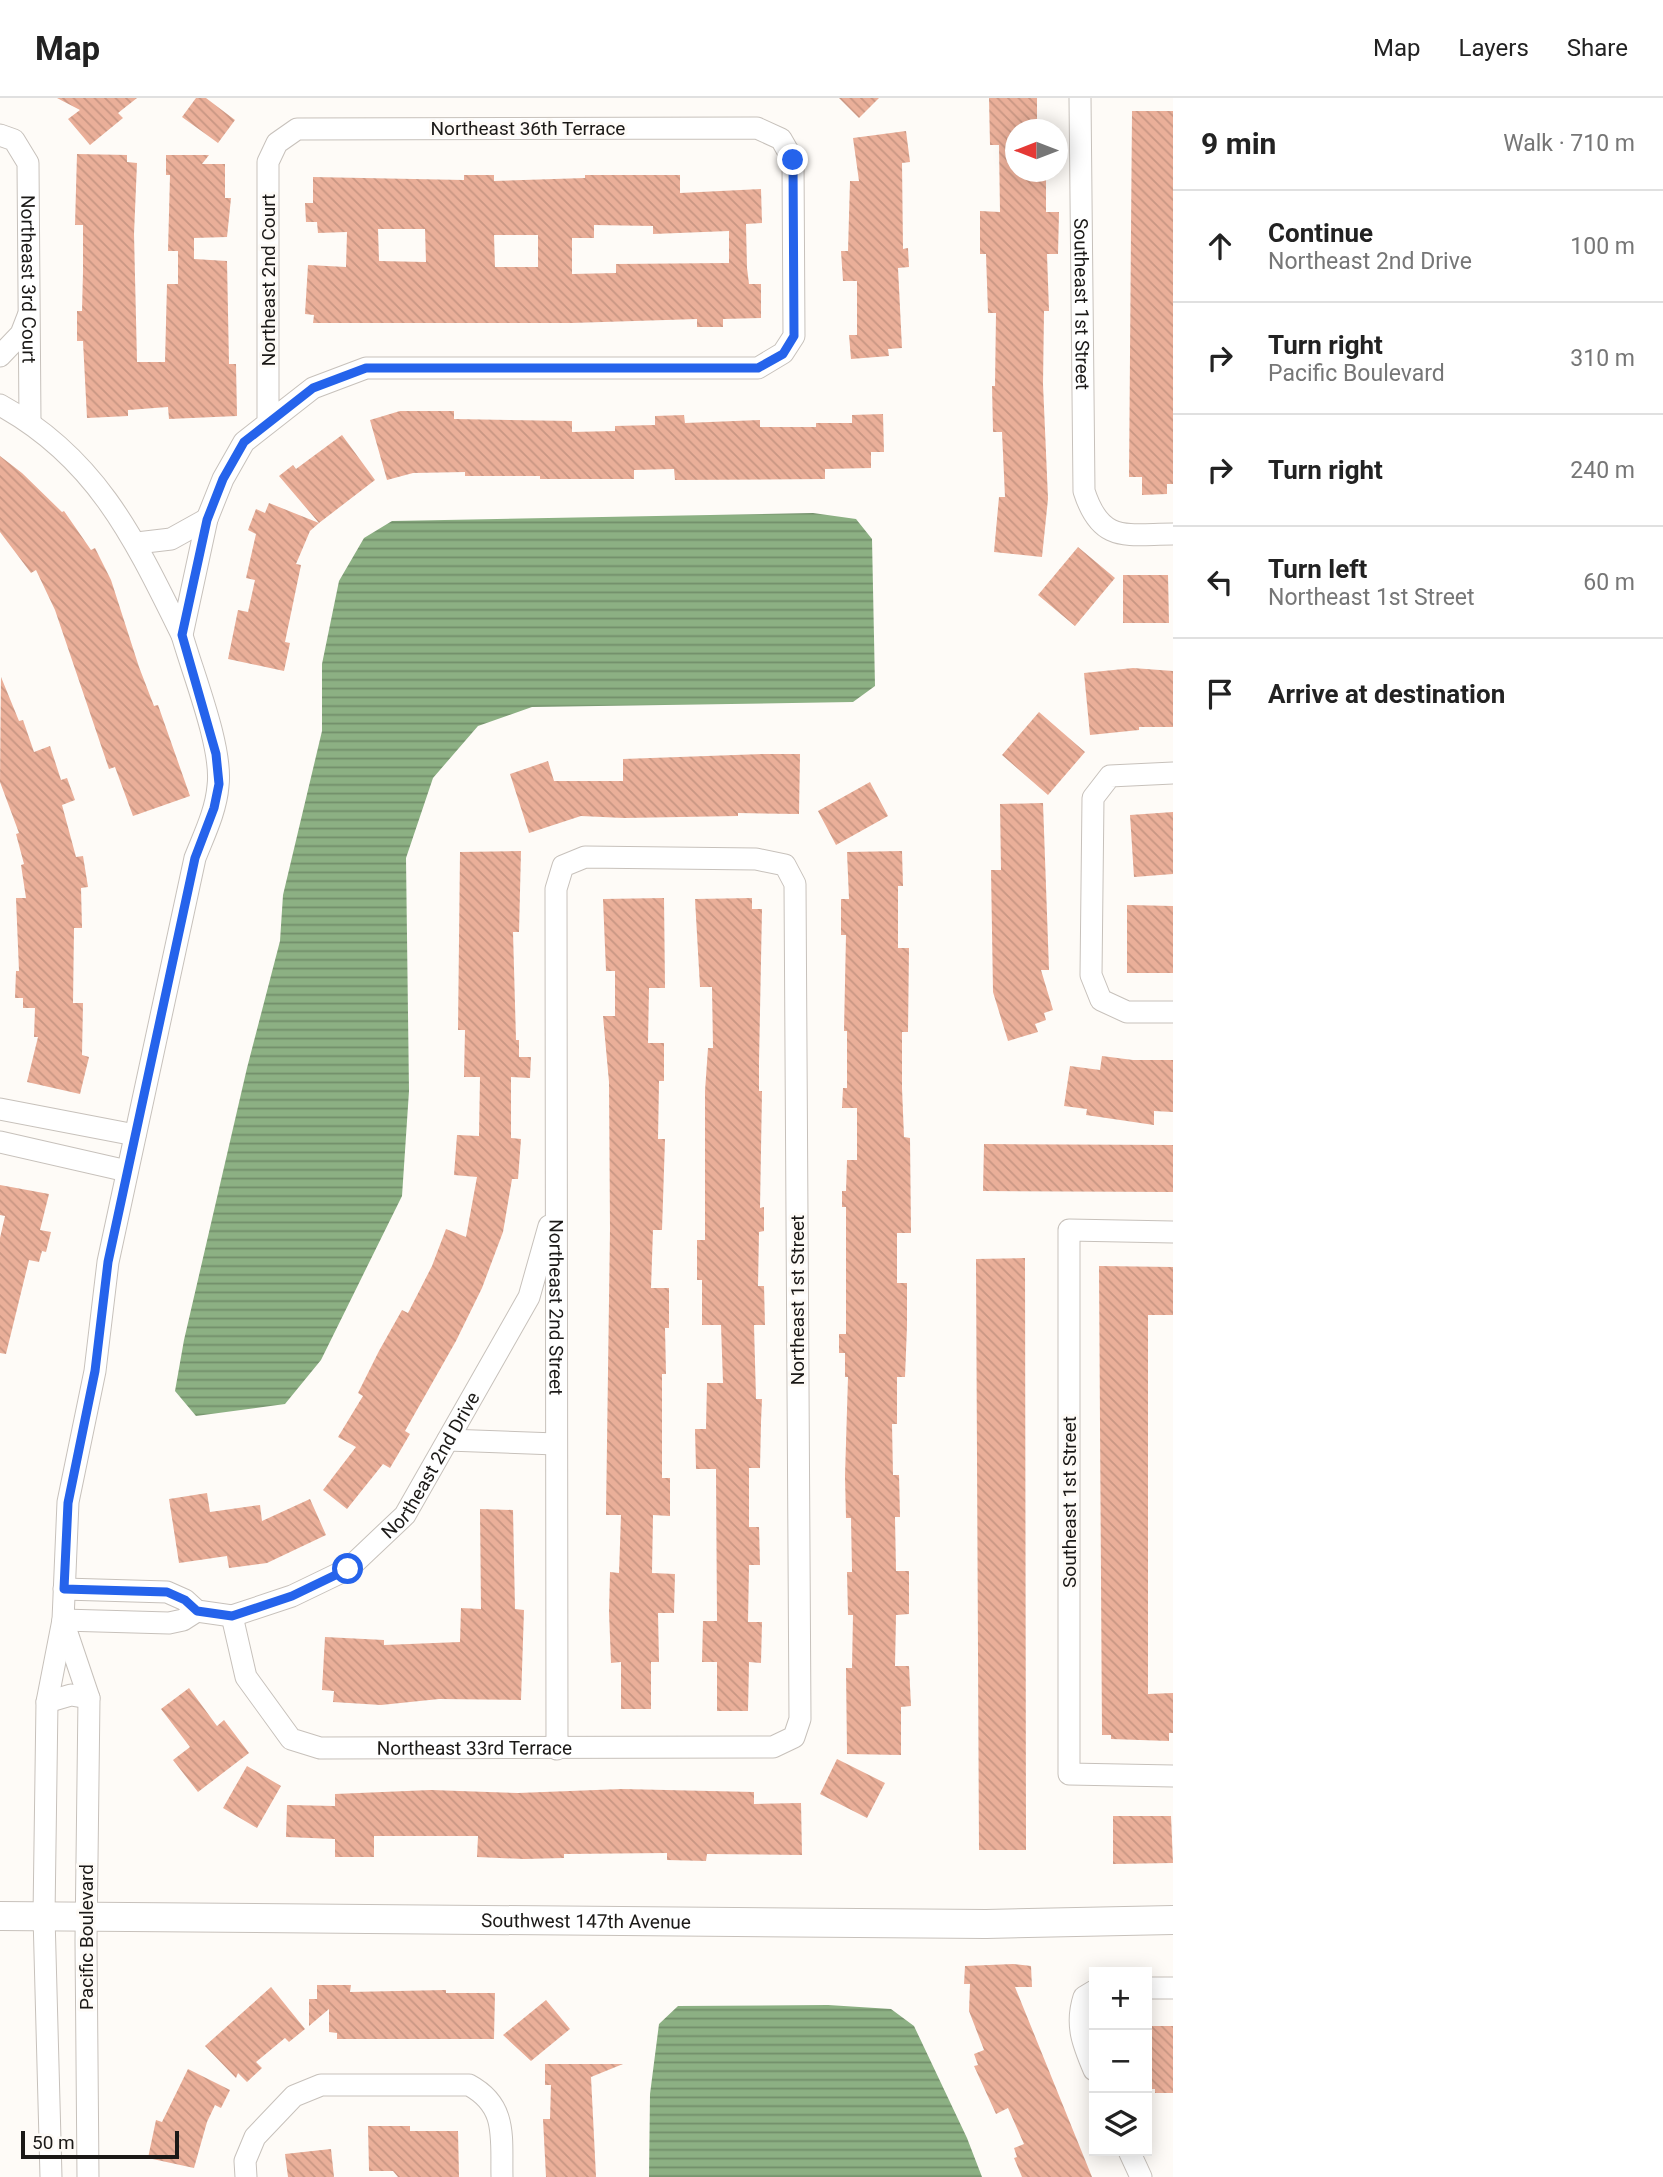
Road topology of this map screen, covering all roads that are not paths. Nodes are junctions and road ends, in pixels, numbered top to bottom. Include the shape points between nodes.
1 (1080, 98) edge
2 (7, 137) edge
3 (277, 143) joint
4 (29, 314) junction
5 (0, 356) edge
6 (0, 405) edge
7 (268, 420) junction
8 (30, 421) junction
9 (207, 520) junction
10 (1173, 534) edge
11 (137, 543) junction
12 (182, 635) junction
13 (1173, 773) edge
14 (563, 866) joint
15 (1173, 1012) edge
16 (0, 1109) edge
17 (135, 1135) junction
18 (0, 1142) edge
19 (127, 1171) junction
20 (555, 1200) junction
21 (1173, 1232) edge
22 (448, 1440) junction
23 (556, 1444) junction
24 (64, 1589) junction
25 (197, 1611) junction
26 (232, 1616) junction
27 (63, 1619) junction
28 (89, 1698) junction
29 (47, 1702) junction
30 (794, 1737) joint
31 (557, 1749) junction
32 (1173, 1776) edge
33 (0, 1916) edge
34 (44, 1916) junction
35 (86, 1917) junction
36 (1173, 1920) edge
37 (1173, 1988) edge
38 (1152, 1989) edge
39 (1089, 1994) edge
40 (1089, 2059) edge
41 (1131, 2156) edge
42 (51, 2177) edge
43 (88, 2177) edge
44 (246, 2177) edge
45 (502, 2177) edge
46 (1141, 2177) edge

1 - 10 street, Southeast 1st Street via 1084,491 1097,522 1117,534
2 - 4 street, Northeast 3rd Court via 28,163
3 - 7 street, Northeast 2nd Court via 268,162
3 - 7 street, Northeast 36th Terrace via 297,129 757,128 781,139 793,160 794,336 783,354 758,368 366,368 313,388
4 - 5 street via 21,334
4 - 8 street, Northeast 3rd Court
6 - 8 street, Pacific Boulevard
7 - 9 street via 244,442
8 - 11 street, Pacific Boulevard via 65,450 104,493
9 - 11 street via 171,539
9 - 12 street
11 - 12 street, Pacific Boulevard
12 - 17 street, Pacific Boulevard via 216,754 219,784 195,858
13 - 15 street via 1110,776 1093,799 1091,975 1101,1000 1127,1012
14 - 20 street, Northeast 2nd Street via 556,889
14 - 30 street, Northeast 1st Street via 585,857 756,859 785,864 795,884 800,1719
16 - 17 street
17 - 19 street, Pacific Boulevard
18 - 19 street
19 - 24 street, Pacific Boulevard via 68,1503
20 - 22 street, Northeast 2nd Drive via 529,1297
20 - 23 street, Northeast 2nd Street
21 - 32 street, Southeast 1st Street via 1069,1230 1069,1773
22 - 23 street
22 - 26 street, Northeast 2nd Drive via 405,1514 348,1569 292,1596
23 - 31 street, Northeast 2nd Street
24 - 25 street, Northeast 2nd Drive via 167,1592
24 - 27 street, Pacific Boulevard
25 - 26 street, Northeast 2nd Drive
25 - 27 street, Northeast 2nd Drive via 169,1623
26 - 31 street, Northeast 33rd Terrace via 246,1677 291,1739 320,1748
27 - 28 street, Pacific Boulevard
27 - 29 street, Pacific Boulevard
28 - 29 street via 71,1695
28 - 35 street, Pacific Boulevard
29 - 34 street, Pacific Boulevard
30 - 31 street, Northeast 33rd Terrace via 773,1747
33 - 34 street, Southwest 147th Avenue
34 - 35 street, Southwest 147th Avenue
34 - 42 street, Pacific Boulevard
35 - 36 street, Southwest 147th Avenue via 986,1924
35 - 43 street, Pacific Boulevard
37 - 38 street
39 - 40 street via 1078,2013 1080,2038
41 - 46 street
44 - 45 street via 245,2161 255,2137 294,2095 321,2085 469,2085 496,2108

